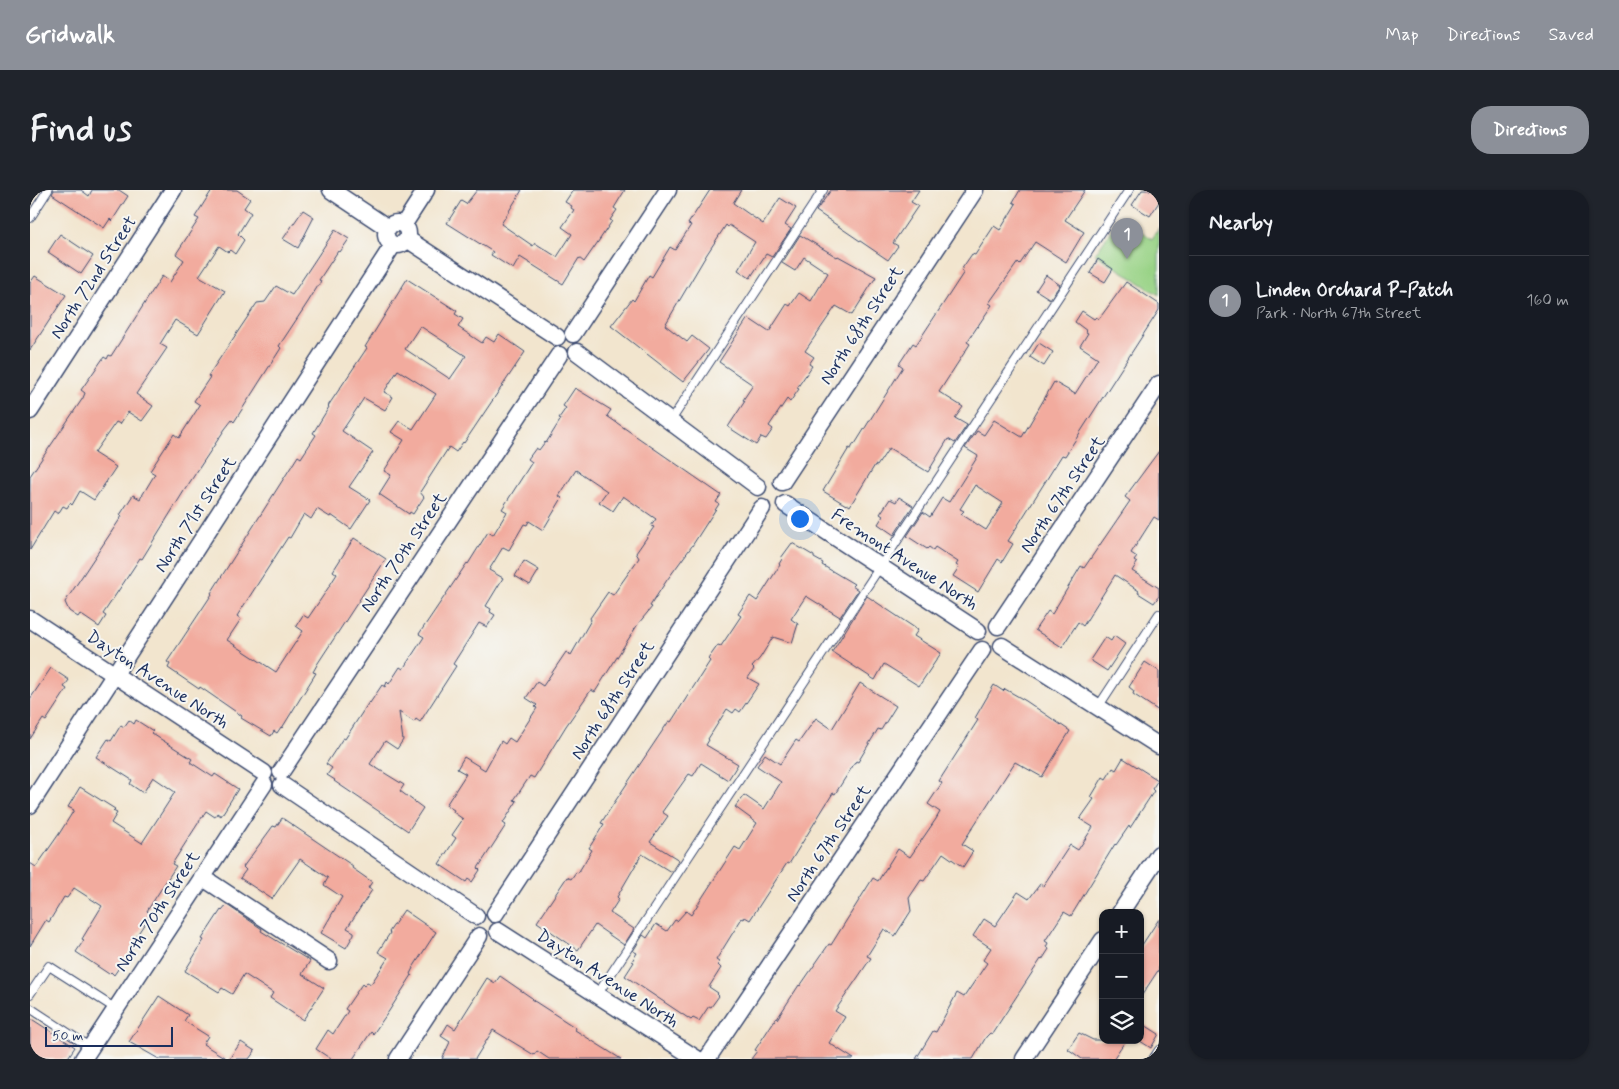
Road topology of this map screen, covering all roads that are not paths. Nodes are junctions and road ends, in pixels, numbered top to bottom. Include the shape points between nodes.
1 (48, 190) edge
2 (173, 190) edge
3 (331, 190) edge
4 (426, 190) edge
5 (668, 190) edge
6 (823, 190) edge
7 (975, 190) edge
8 (1129, 190) edge
9 (30, 218) edge
10 (398, 234) junction
11 (565, 336) junction
12 (577, 352) junction
13 (559, 355) junction
14 (1159, 384) edge
15 (30, 411) edge
16 (670, 422) junction
17 (782, 482) junction
18 (758, 487) junction
19 (785, 504) junction
20 (762, 508) junction
21 (881, 567) junction
22 (1159, 614) edge
23 (30, 619) edge
24 (998, 626) junction
25 (978, 631) junction
26 (1002, 646) junction
27 (982, 650) junction
28 (115, 675) junction
29 (1098, 707) junction
30 (1159, 746) edge
31 (281, 778) junction
32 (264, 779) junction
33 (30, 805) edge
34 (1159, 854) edge
35 (202, 878) junction
36 (1123, 909) edge
37 (495, 914) junction
38 (476, 916) junction
39 (498, 931) junction
40 (479, 936) junction
41 (1099, 946) edge
42 (329, 961) dead end
43 (30, 994) edge
44 (596, 995) junction
45 (30, 1008) edge
46 (116, 1009) junction
47 (1159, 1050) edge
48 (87, 1053) edge
49 (398, 1059) edge
50 (697, 1059) edge
51 (708, 1059) edge
52 (1024, 1059) edge
53 (1153, 1059) edge

1 - 9 lane
2 - 15 street, North 72nd Street
3 - 10 street
4 - 10 street, North 71st Street
5 - 11 street
6 - 16 lane
7 - 17 street, North 68th Street
8 - 21 lane
10 - 11 street
10 - 28 street, North 71st Street
11 - 12 street via 579,344
11 - 13 street via 555,348
12 - 13 street via 571,357
12 - 16 street
13 - 31 street, North 70th Street
14 - 24 street, North 67th Street
16 - 18 street
17 - 18 street via 766,480
17 - 19 street via 788,495
18 - 20 street via 756,497
19 - 20 street via 777,510
19 - 21 street, Fremont Avenue North
20 - 37 street, North 68th Street
21 - 25 street, Fremont Avenue North
21 - 44 lane
22 - 29 lane
23 - 28 street, Dayton Avenue North
24 - 25 street via 984,625
24 - 26 street via 1005,639
25 - 27 street via 976,642
26 - 27 street via 993,652
26 - 29 street
27 - 51 street, North 67th Street
28 - 32 street, Dayton Avenue North
28 - 33 street, North 71st Street
29 - 30 street
31 - 32 street via 272,768
31 - 38 street
32 - 35 street, North 70th Street
34 - 36 street
35 - 42 street
35 - 46 street, North 70th Street
37 - 38 street via 486,911
37 - 39 street via 500,922
38 - 40 street via 473,926
39 - 40 street via 491,937
39 - 44 street, Dayton Avenue North
40 - 49 street
41 - 52 street
43 - 46 lane via 49,966
44 - 50 street, Dayton Avenue North
45 - 48 lane
46 - 48 street, North 70th Street
47 - 53 lane

